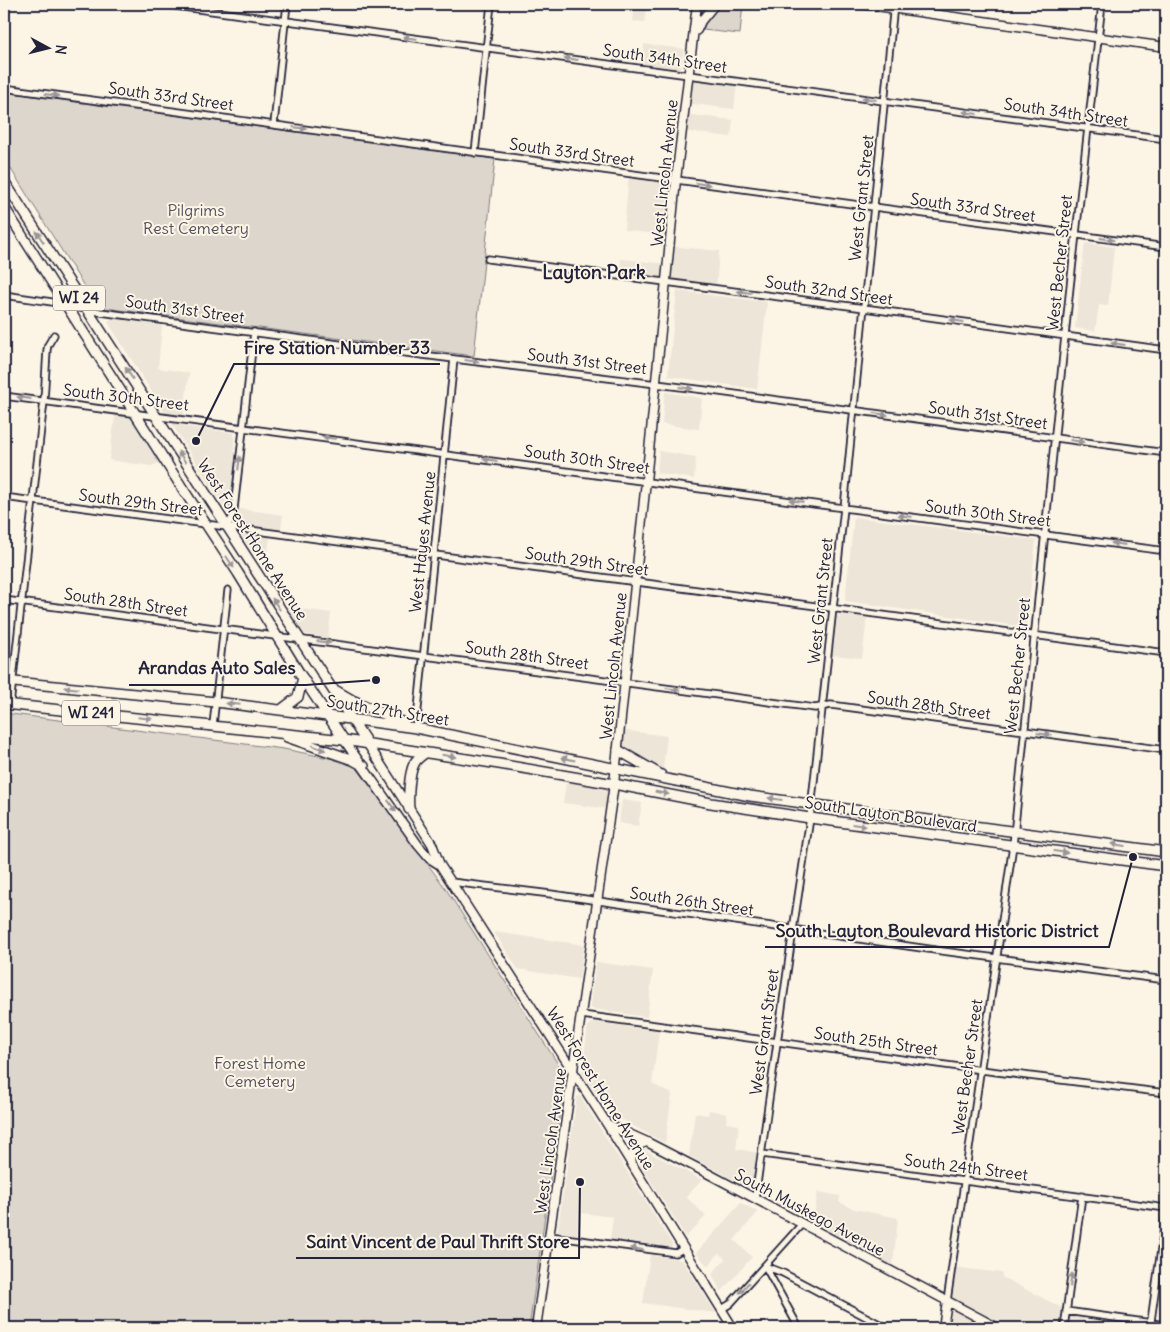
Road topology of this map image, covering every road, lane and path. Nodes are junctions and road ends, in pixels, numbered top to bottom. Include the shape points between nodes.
1 (160, 4) edge
2 (287, 4) edge
3 (491, 4) edge
4 (697, 4) edge
5 (715, 4) edge
6 (862, 4) edge
7 (1102, 4) edge
8 (894, 6) edge
9 (285, 22) junction
10 (694, 36) junction
11 (1098, 38) junction
12 (1166, 47) edge
13 (486, 48) junction
14 (689, 75) junction
15 (4, 88) edge
16 (884, 102) junction
17 (274, 124) junction
18 (1088, 129) junction
19 (1166, 139) edge
20 (476, 153) junction
21 (676, 180) junction
22 (4, 181) edge
23 (4, 206) edge
24 (874, 207) junction
25 (1076, 235) junction
26 (1166, 247) edge
27 (488, 259) dead end
28 (666, 282) junction
29 (4, 295) edge
30 (65, 304) junction
31 (863, 308) junction
32 (87, 309) junction
33 (254, 332) junction
34 (54, 335) dead end
35 (1065, 337) junction
36 (1166, 350) edge
37 (454, 359) junction
38 (656, 384) junction
39 (4, 396) edge
40 (44, 401) junction
41 (854, 411) junction
42 (134, 412) junction
43 (154, 415) junction
44 (244, 427) junction
45 (1054, 438) junction
46 (1166, 453) edge
47 (445, 454) junction
48 (646, 481) junction
49 (4, 497) edge
50 (32, 501) junction
51 (844, 508) junction
52 (205, 524) junction
53 (227, 527) junction
54 (1045, 534) junction
55 (1166, 551) edge
56 (434, 554) junction
57 (636, 582) junction
58 (228, 590) dead end
59 (4, 600) edge
60 (22, 602) junction
61 (833, 608) junction
62 (224, 629) junction
63 (276, 635) junction
64 (1034, 636) junction
65 (299, 639) junction
66 (1166, 653) edge
67 (424, 655) junction
68 (303, 678) junction
69 (8, 682) edge
70 (625, 682) junction
71 (332, 689) junction
72 (216, 702) junction
73 (7, 704) edge
74 (822, 706) junction
75 (282, 710) junction
76 (328, 716) junction
77 (350, 718) junction
78 (213, 725) junction
79 (416, 728) junction
80 (273, 732) junction
81 (1025, 732) junction
82 (344, 740) junction
83 (367, 743) junction
84 (618, 750) junction
85 (1166, 750) edge
86 (425, 752) junction
87 (364, 766) junction
88 (616, 769) junction
89 (667, 779) junction
90 (614, 784) junction
91 (812, 804) junction
92 (409, 809) junction
93 (810, 818) junction
94 (1014, 830) junction
95 (1013, 845) junction
96 (1166, 852) edge
97 (440, 865) junction
98 (1166, 866) edge
99 (451, 882) junction
100 (598, 901) junction
101 (793, 930) junction
102 (997, 958) junction
103 (1166, 980) edge
104 (582, 1015) junction
105 (777, 1041) junction
106 (980, 1070) junction
107 (574, 1073) junction
108 (1166, 1093) edge
109 (607, 1124) junction
110 (647, 1142) junction
111 (762, 1154) junction
112 (630, 1162) junction
113 (964, 1182) junction
114 (1082, 1196) junction
115 (755, 1198) junction
116 (1166, 1208) edge
117 (1166, 1213) edge
118 (802, 1224) junction
119 (550, 1236) junction
120 (684, 1248) junction
121 (765, 1266) junction
122 (947, 1301) junction
123 (722, 1309) junction
124 (1066, 1311) junction
125 (1150, 1326) edge
126 (1166, 1326) edge
127 (536, 1328) edge
128 (733, 1328) edge
129 (799, 1328) edge
130 (887, 1328) edge
131 (943, 1328) edge
132 (998, 1328) edge
133 (1064, 1328) edge

1 - 9 street, South 34th Street
2 - 9 street
3 - 13 street
4 - 10 main road, West Lincoln Avenue
5 - 10 main road
6 - 8 main road
7 - 11 street, West Becher Street
8 - 11 main road
8 - 16 street, West Grant Street
13 -> 9 street, South 34th Street
9 - 17 street
10 - 14 main road, West Lincoln Avenue
11 - 12 main road
11 - 18 street, West Becher Street
14 -> 13 street, South 34th Street
13 - 20 street
16 -> 14 street, South 34th Street
14 - 21 main road, West Lincoln Avenue
15 -> 17 street, South 33rd Street
18 -> 16 street, South 34th Street
16 - 24 street, West Grant Street
17 -> 20 street, South 33rd Street
18 - 19 street, South 34th Street
18 - 25 street, West Becher Street
20 - 21 street, South 33rd Street
21 -> 24 street, South 33rd Street
21 - 28 main road, West Lincoln Avenue
32 -> 22 main road, West Forest Home Avenue / WI 24
23 - 30 main road, West Forest Home Avenue / WI 24
24 - 25 street, South 33rd Street
24 - 31 street, West Grant Street
25 -> 26 street, South 33rd Street
25 - 35 street, West Becher Street
27 - 28 street, South 32nd Street
31 -> 28 street, South 32nd Street
28 - 38 main road, West Lincoln Avenue
29 - 30 street, South 31st Street
30 - 32 street, South 31st Street
30 - 42 main road, West Forest Home Avenue / WI 24
35 -> 31 street, South 32nd Street
31 - 41 street, West Grant Street
32 - 33 street, South 31st Street
43 -> 32 main road, West Forest Home Avenue / WI 24
33 - 37 street, South 31st Street
33 - 44 street
34 - 40 street via 48,345
36 -> 35 street, South 32nd Street
35 - 45 street, West Becher Street
37 -> 38 street, South 31st Street
37 - 47 street, West Hayes Avenue
38 -> 41 street, South 31st Street
38 - 48 main road, West Lincoln Avenue
40 -> 39 street, South 30th Street
40 - 42 street, South 30th Street
40 - 50 street
41 -> 45 street, South 31st Street
41 - 51 street, West Grant Street
42 - 43 street, South 30th Street
42 - 52 main road, West Forest Home Avenue / WI 24
43 - 44 street, South 30th Street
53 -> 43 main road, West Forest Home Avenue / WI 24
47 -> 44 street, South 30th Street
53 -> 44 street via 233,516
45 -> 46 street, South 31st Street
45 - 54 street, West Becher Street
48 -> 47 street, South 30th Street
47 - 56 street, West Hayes Avenue
51 -> 48 street, South 30th Street
48 - 57 main road, West Lincoln Avenue
49 - 50 street, South 29th Street
50 - 52 street, South 29th Street
50 - 60 street
54 -> 51 street, South 30th Street
51 - 61 street, West Grant Street
52 - 53 street, South 29th Street
52 -> 63 main road, West Forest Home Avenue / WI 24
53 - 56 street, South 29th Street
65 -> 53 main road, West Forest Home Avenue / WI 24
55 -> 54 street, South 30th Street
54 - 64 street, West Becher Street
56 - 57 street, South 29th Street
56 - 67 street, West Hayes Avenue
57 - 61 street, South 29th Street
57 - 70 main road, West Lincoln Avenue
58 - 62 street
59 - 60 street, South 28th Street
60 - 62 street, South 28th Street
60 - 69 street
61 - 64 street, South 29th Street
61 - 74 street, West Grant Street
62 - 63 street, South 28th Street
62 - 72 street
63 - 65 street, South 28th Street
63 - 68 main road, West Forest Home Avenue / WI 24
64 - 66 street, South 29th Street
64 - 81 street, West Becher Street
65 -> 67 street, South 28th Street
65 - 71 main road, West Forest Home Avenue / WI 24
67 - 70 street, South 28th Street
67 - 79 street, West Hayes Avenue
68 - 75 main road via 298,697
68 - 76 main road, West Forest Home Avenue / WI 24
72 -> 69 main road, South 27th Street / WI 241
69 - 73 street
70 -> 74 street, South 28th Street via 815,708
70 - 84 main road, West Lincoln Avenue
71 - 77 main road, West Forest Home Avenue / WI 24
71 - 79 main road
75 -> 72 main road, South 27th Street / WI 241
72 - 78 street
73 -> 78 main road, WI 241
74 - 81 street, South 28th Street
74 - 91 street, West Grant Street
75 - 76 main road, South 27th Street / WI 241
76 - 77 main road, South 27th Street / WI 241
76 - 82 main road, West Forest Home Avenue / WI 24
77 - 79 main road, South 27th Street
77 - 83 main road, West Forest Home Avenue / WI 24
78 - 80 main road, WI 241
88 -> 79 main road, South 27th Street
80 - 82 main road, WI 241
80 -> 87 main road
81 -> 85 street, South 28th Street
81 - 94 street, West Becher Street
82 - 83 main road, WI 241
82 - 87 main road, West Forest Home Avenue
83 - 86 main road
83 - 92 main road, West Forest Home Avenue
84 - 88 main road, West Lincoln Avenue
84 - 89 main road
86 -> 90 main road
86 - 92 main road via 412,768
87 -> 97 main road, West Forest Home Avenue via 418,845
88 - 89 main road, South Layton Boulevard
88 - 90 main road, West Lincoln Avenue
91 -> 89 main road, South Layton Boulevard via 750,796
90 -> 93 main road, South Layton Boulevard
90 - 100 main road, West Lincoln Avenue
91 - 93 street, West Grant Street
91 - 94 main road, South Layton Boulevard
92 - 97 main road, West Forest Home Avenue via 432,844
93 -> 95 main road, South Layton Boulevard
93 - 101 street, West Grant Street
94 - 95 street, West Becher Street
96 -> 94 main road, South Layton Boulevard
95 -> 98 main road, South Layton Boulevard
95 - 102 street, West Becher Street
97 - 99 main road, West Forest Home Avenue
99 - 100 street, South 26th Street
99 - 107 main road, West Forest Home Avenue
100 - 101 street, South 26th Street
100 - 104 main road, West Lincoln Avenue
101 - 102 street, South 26th Street
101 - 105 street, West Grant Street
102 - 103 street, South 26th Street
102 - 106 street, West Becher Street
104 - 105 street, South 25th Street
104 - 107 main road, West Lincoln Avenue
105 - 106 street, South 25th Street
105 - 111 street, West Grant Street
106 - 108 street, South 25th Street
106 - 113 street, West Becher Street
107 - 109 main road, West Forest Home Avenue
107 - 119 main road, West Lincoln Avenue
109 - 110 main road, South Muskego Avenue
109 - 112 main road, West Forest Home Avenue
110 - 112 main road via 633,1150
110 - 115 main road, South Muskego Avenue
111 - 113 street, South 24th Street
111 - 115 street, West Grant Street
112 - 120 main road, West Forest Home Avenue
113 - 114 street, South 24th Street
113 - 122 street, West Becher Street
114 - 116 street, South 24th Street
124 -> 114 street
115 - 118 main road, South Muskego Avenue
117 - 125 street
118 - 121 street
118 - 122 main road, South Muskego Avenue
120 -> 119 street via 676,1253
119 - 127 main road, West Lincoln Avenue
120 - 123 main road, West Forest Home Avenue
121 -> 123 street
121 - 129 street
121 - 130 street
122 - 131 main road, West Becher Street
122 - 132 main road, South Muskego Avenue
123 - 128 main road, West Forest Home Avenue
124 - 125 street
124 - 133 street
125 - 126 street

